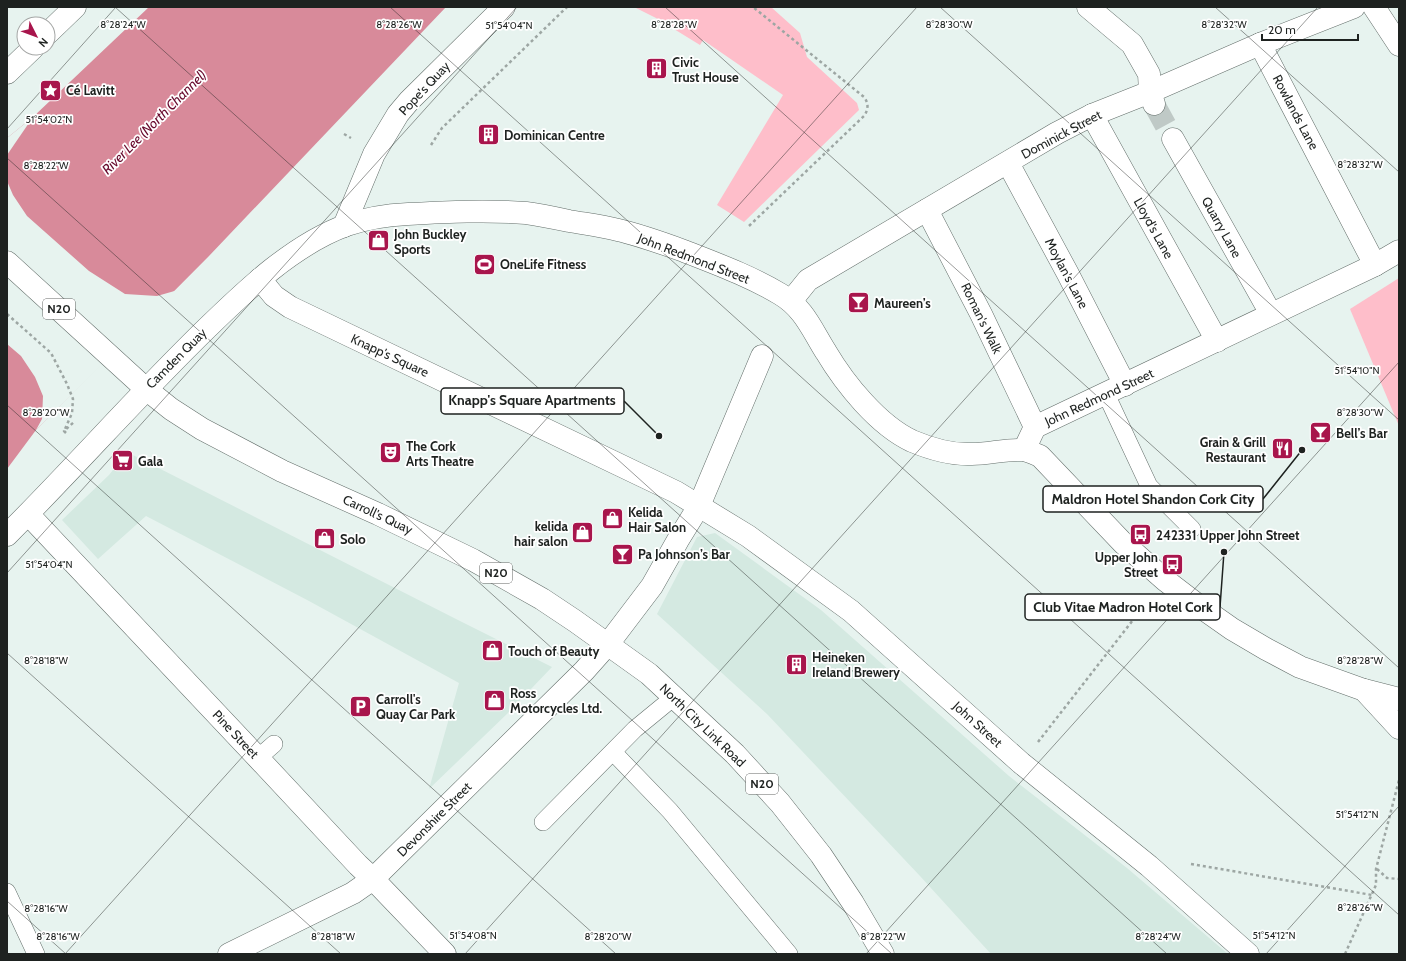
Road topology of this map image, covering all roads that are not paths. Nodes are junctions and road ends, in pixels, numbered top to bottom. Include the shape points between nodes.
1 (75, 7) edge
2 (504, 7) edge
3 (1088, 7) edge
4 (1354, 7) edge
5 (1374, 7) edge
6 (56, 25) edge
7 (1260, 44) junction
8 (1399, 45) edge
9 (25, 56) edge
10 (7, 73) edge
11 (1152, 99) junction
12 (1092, 115) junction
13 (1173, 139) tunnel mouth
14 (1008, 163) junction
15 (927, 210) junction
16 (344, 226) junction
17 (1399, 251) edge
18 (7, 262) edge
19 (1376, 266) junction
20 (260, 280) junction
21 (791, 301) junction
22 (1271, 314) junction
23 (1217, 341) junction
24 (762, 356) dead end
25 (146, 389) junction
26 (1116, 389) junction
27 (1035, 427) junction
28 (1024, 450) junction
29 (699, 506) junction
30 (28, 514) junction
31 (1192, 529) dead end
32 (7, 535) edge
33 (608, 644) junction
34 (1364, 690) junction
35 (674, 697) junction
36 (1399, 699) edge
37 (1399, 728) edge
38 (613, 752) junction
39 (543, 822) dead end
40 (373, 879) junction
41 (7, 892) edge
42 (36, 954) edge
43 (229, 954) edge
44 (445, 954) edge
45 (789, 954) edge
46 (883, 954) edge
47 (1248, 954) edge

1 - 6 main road
2 - 16 main road, Pope's Quay via 409,100 398,114 374,154
3 - 11 main road via 1132,44 1149,74
4 - 7 main road, Dominick Street
5 - 8 main road
7 - 11 main road, Dominick Street
7 - 19 main road, Rowlands Lane
9 - 10 main road
11 - 12 main road, Dominick Street
12 - 14 main road, Dominick Street
12 - 23 main road, Lloyd's Lane
13 - 22 main road, Quarry Lane
14 - 15 main road, Dominick Street
14 - 26 main road, Moylan's Lane via 1068,274
15 - 21 main road, Dominick Street via 808,280
15 - 27 main road, Roman's Walk via 981,314
16 - 20 main road, Camden Quay via 299,249
16 - 21 main road, John Redmond Street via 379,217 450,211 539,215 620,230 657,242 745,276
17 - 19 main road, John Redmond Street
18 - 25 main road, N20
19 - 22 main road, John Redmond Street
20 - 25 main road, Camden Quay via 192,341
20 - 29 main road, Knapp's Square via 274,296 303,314 676,492
21 - 28 main road, John Redmond Street via 861,401 909,440 954,454
22 - 23 main road, John Redmond Street
23 - 26 main road, John Redmond Street
24 - 29 main road, Devonshire Street
25 - 30 main road, Camden Quay
25 - 33 main road, Carroll's Quay / N20 via 202,429 282,471 473,560 542,599
26 - 27 main road, John Redmond Street
26 - 31 lane via 1149,486
27 - 28 main road, John Redmond Street
28 - 34 main road via 1040,456 1123,543 1195,603 1232,629 1300,667
29 - 33 main road, Devonshire Street via 652,586
29 - 47 main road, John Street via 748,536 851,611 1022,763 1149,866
30 - 32 main road, Camden Quay
30 - 40 main road, Pine Street via 266,751 358,866
33 - 35 main road, North City Link Road / N20 via 649,674
33 - 40 main road, Devonshire Street via 584,671
34 - 36 main road
34 - 37 main road
35 - 38 lane via 635,729
35 - 46 main road, North City Link Road / N20 via 735,754 780,803 821,855
38 - 39 lane
38 - 45 lane via 670,811
40 - 43 main road, Devonshire Street via 353,893
40 - 44 main road, Pine Street
41 - 42 lane

